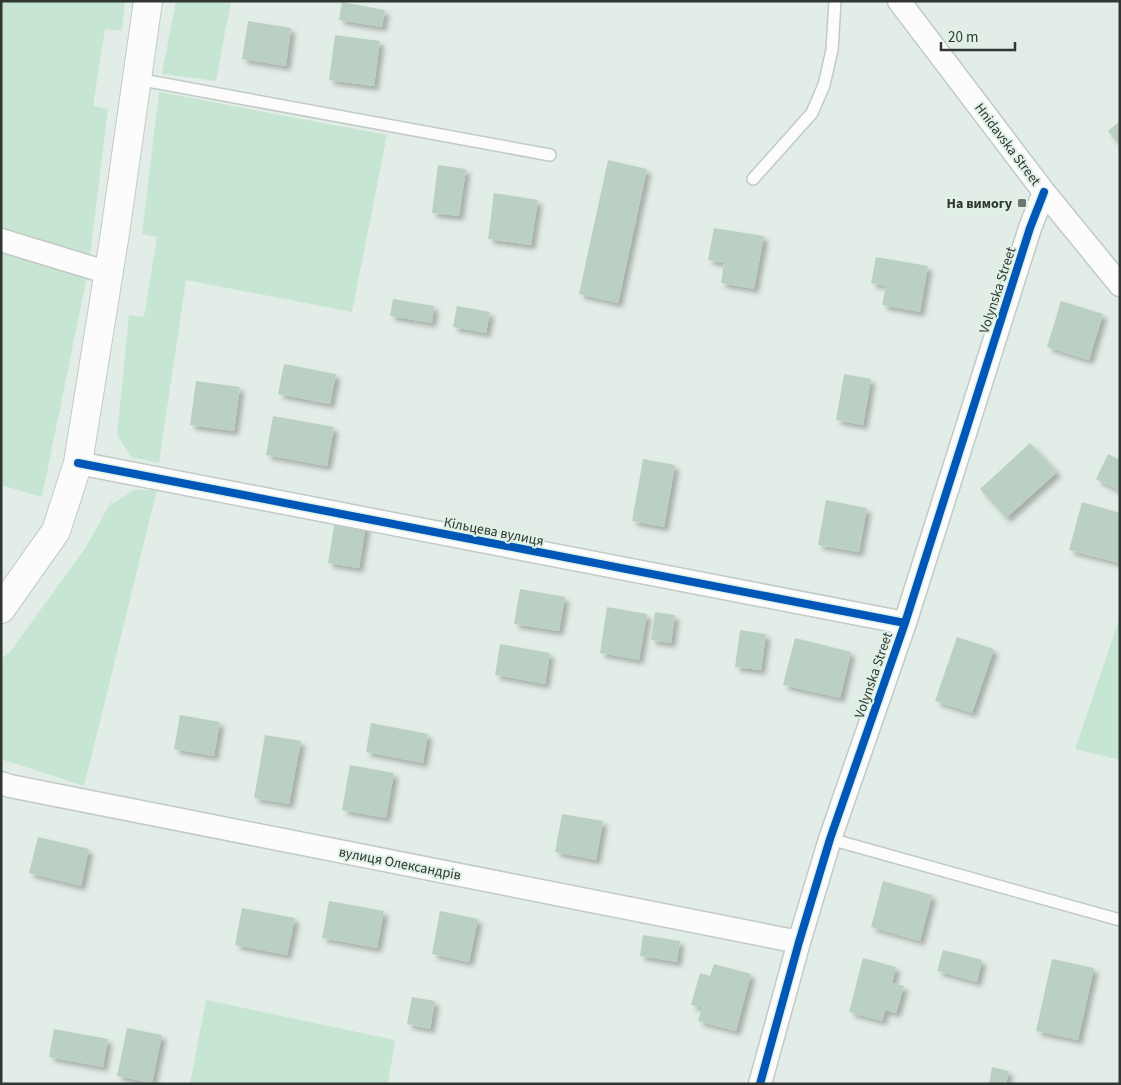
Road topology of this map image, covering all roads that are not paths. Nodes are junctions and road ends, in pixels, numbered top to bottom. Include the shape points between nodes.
1 (148, 1) edge
2 (835, 1) edge
3 (899, 1) edge
4 (137, 79) junction
5 (550, 155) dead end
6 (754, 179) dead end
7 (1044, 192) junction
8 (1, 240) edge
9 (109, 274) junction
10 (1120, 285) edge
11 (78, 463) junction
12 (1, 609) edge
13 (904, 623) junction
14 (1, 783) edge
15 (830, 839) junction
16 (1120, 920) edge
17 (799, 942) junction
18 (760, 1084) edge

1 - 4 main road
2 - 6 lane via 832,50 824,86 812,113
3 - 7 street, Hnidavska Street
4 - 5 lane
4 - 9 main road
7 - 10 street, Hnidavska Street
7 - 13 street, Volynska Street
8 - 9 street
9 - 11 main road
11 - 12 main road via 56,531
11 - 13 street, Кільцева вулиця
13 - 15 street, Volynska Street
14 - 17 street, вулиця Олександрів
15 - 16 lane
15 - 17 street, Volynska Street
17 - 18 street, Volynska Street

